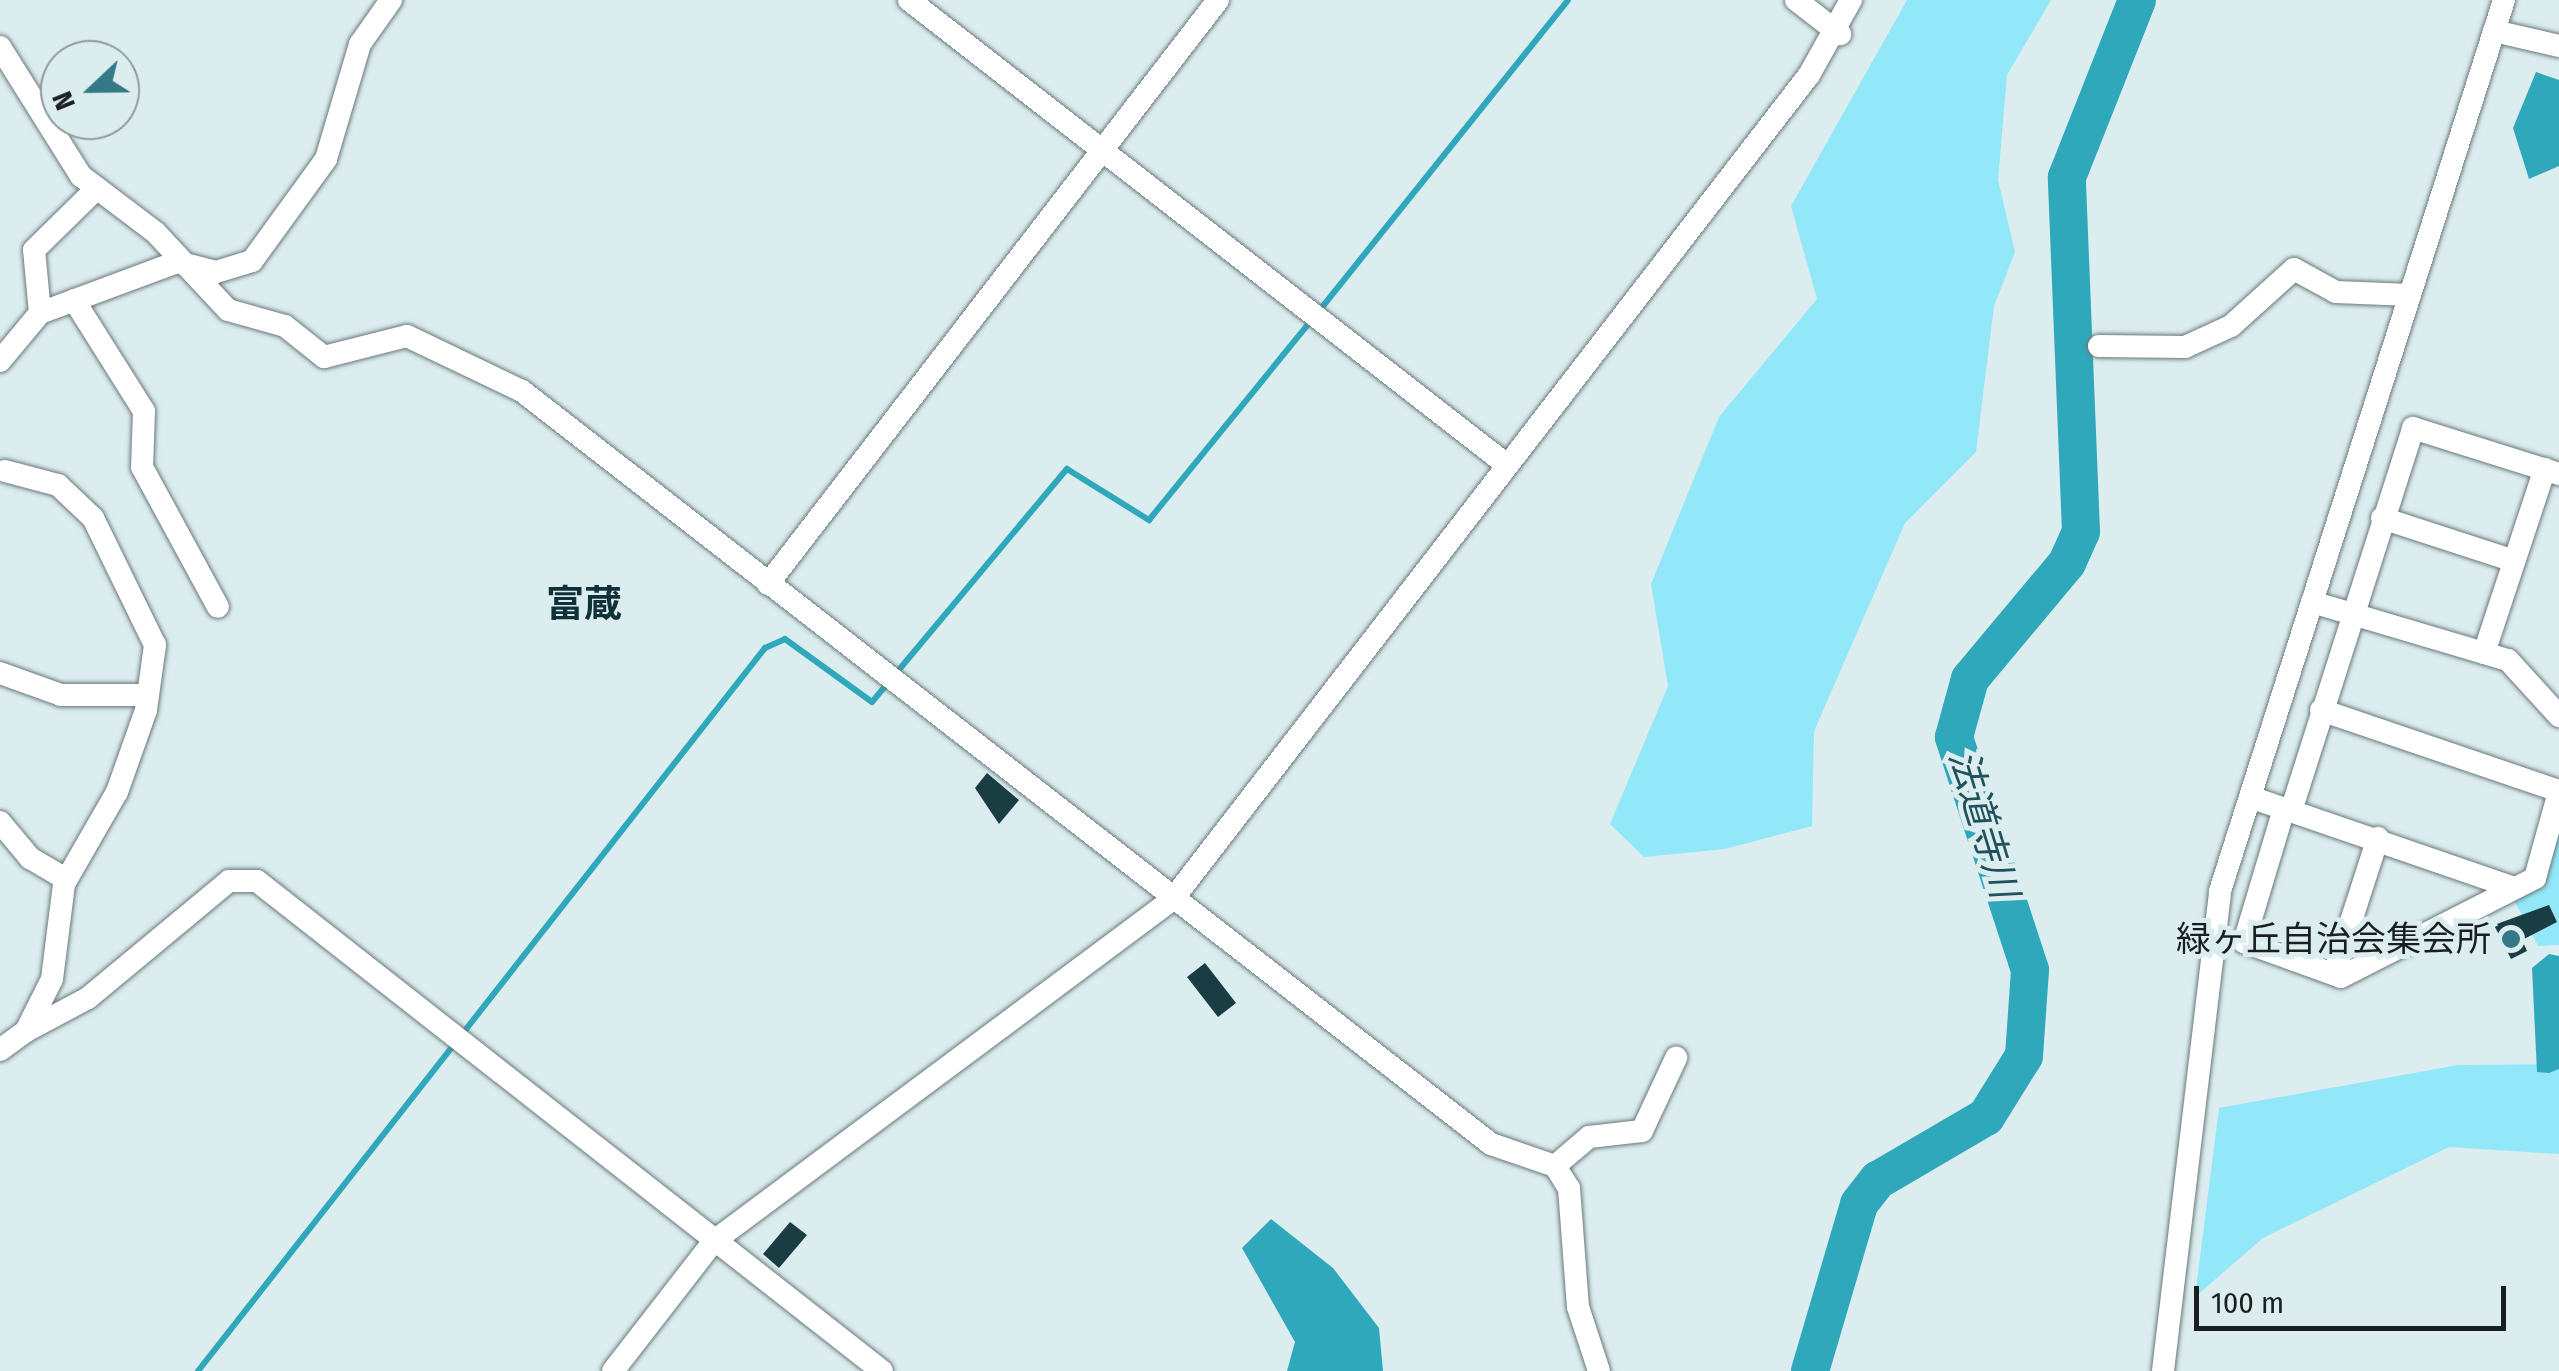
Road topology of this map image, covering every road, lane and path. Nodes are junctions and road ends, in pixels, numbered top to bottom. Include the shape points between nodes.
1 (392, 0) edge
2 (909, 0) edge
3 (1218, 0) edge
4 (1796, 0) edge
5 (2504, 0) edge
6 (1850, 12) edge
7 (2494, 31) junction
8 (2559, 46) edge
9 (0, 48) edge
10 (1101, 154) junction
11 (96, 188) junction
12 (177, 262) junction
13 (2410, 295) junction
14 (74, 300) junction
15 (40, 313) junction
16 (2099, 346) dead end
17 (0, 361) edge
18 (1503, 462) junction
19 (2, 471) edge
20 (2552, 472) edge
21 (2382, 518) junction
22 (2514, 562) junction
23 (768, 584) junction
24 (2312, 602) junction
25 (218, 607) dead end
26 (2349, 613) junction
27 (2484, 653) junction
28 (0, 673) edge
29 (148, 696) junction
30 (2321, 710) junction
31 (2559, 716) edge
32 (2559, 791) edge
33 (2250, 798) junction
34 (2288, 810) junction
35 (0, 822) edge
36 (2378, 838) junction
37 (66, 879) junction
38 (2515, 888) junction
39 (1173, 899) junction
40 (2334, 974) junction
41 (26, 1031) junction
42 (0, 1050) edge
43 (1676, 1058) dead end
44 (1555, 1166) junction
45 (714, 1241) junction
46 (613, 1371) edge
47 (882, 1371) edge
48 (1599, 1371) edge
49 (2163, 1371) edge

1 - 12 street via 360,44 326,159 252,262 216,272
2 - 10 street
3 - 10 street
4 - 6 street
5 - 7 street
6 - 18 street
7 - 8 street
7 - 13 street
9 - 11 street via 57,147
10 - 18 street
10 - 23 street
11 - 12 street
11 - 15 street via 34,250
12 - 14 street
12 - 23 street via 223,295 228,310 285,326 324,357 407,336 522,391
13 - 16 street via 2336,292 2294,269 2231,326 2186,347
13 - 24 street
14 - 15 street
14 - 25 street via 144,411 142,467
15 - 17 street
18 - 39 street
19 - 29 street via 58,485 93,518 154,645
20 - 21 street via 2413,428
20 - 22 street
21 - 22 street
21 - 26 street
22 - 27 street
23 - 39 street
24 - 26 street
24 - 33 street
26 - 27 street
26 - 30 street
27 - 31 street via 2508,660
28 - 29 street via 61,695
29 - 37 street via 117,792
30 - 32 street
30 - 34 street
32 - 38 street via 2535,878
33 - 34 street
33 - 49 street via 2206,948
34 - 36 street
34 - 40 street via 2244,942
35 - 37 street via 30,858
36 - 38 street
36 - 40 street
37 - 41 street via 52,979
38 - 40 street
39 - 44 street via 1491,1144
39 - 45 street
41 - 42 street
41 - 45 street via 88,998 229,881 258,881
43 - 44 street via 1642,1131 1590,1137
44 - 48 street via 1569,1188 1578,1306
45 - 46 street
45 - 47 street

